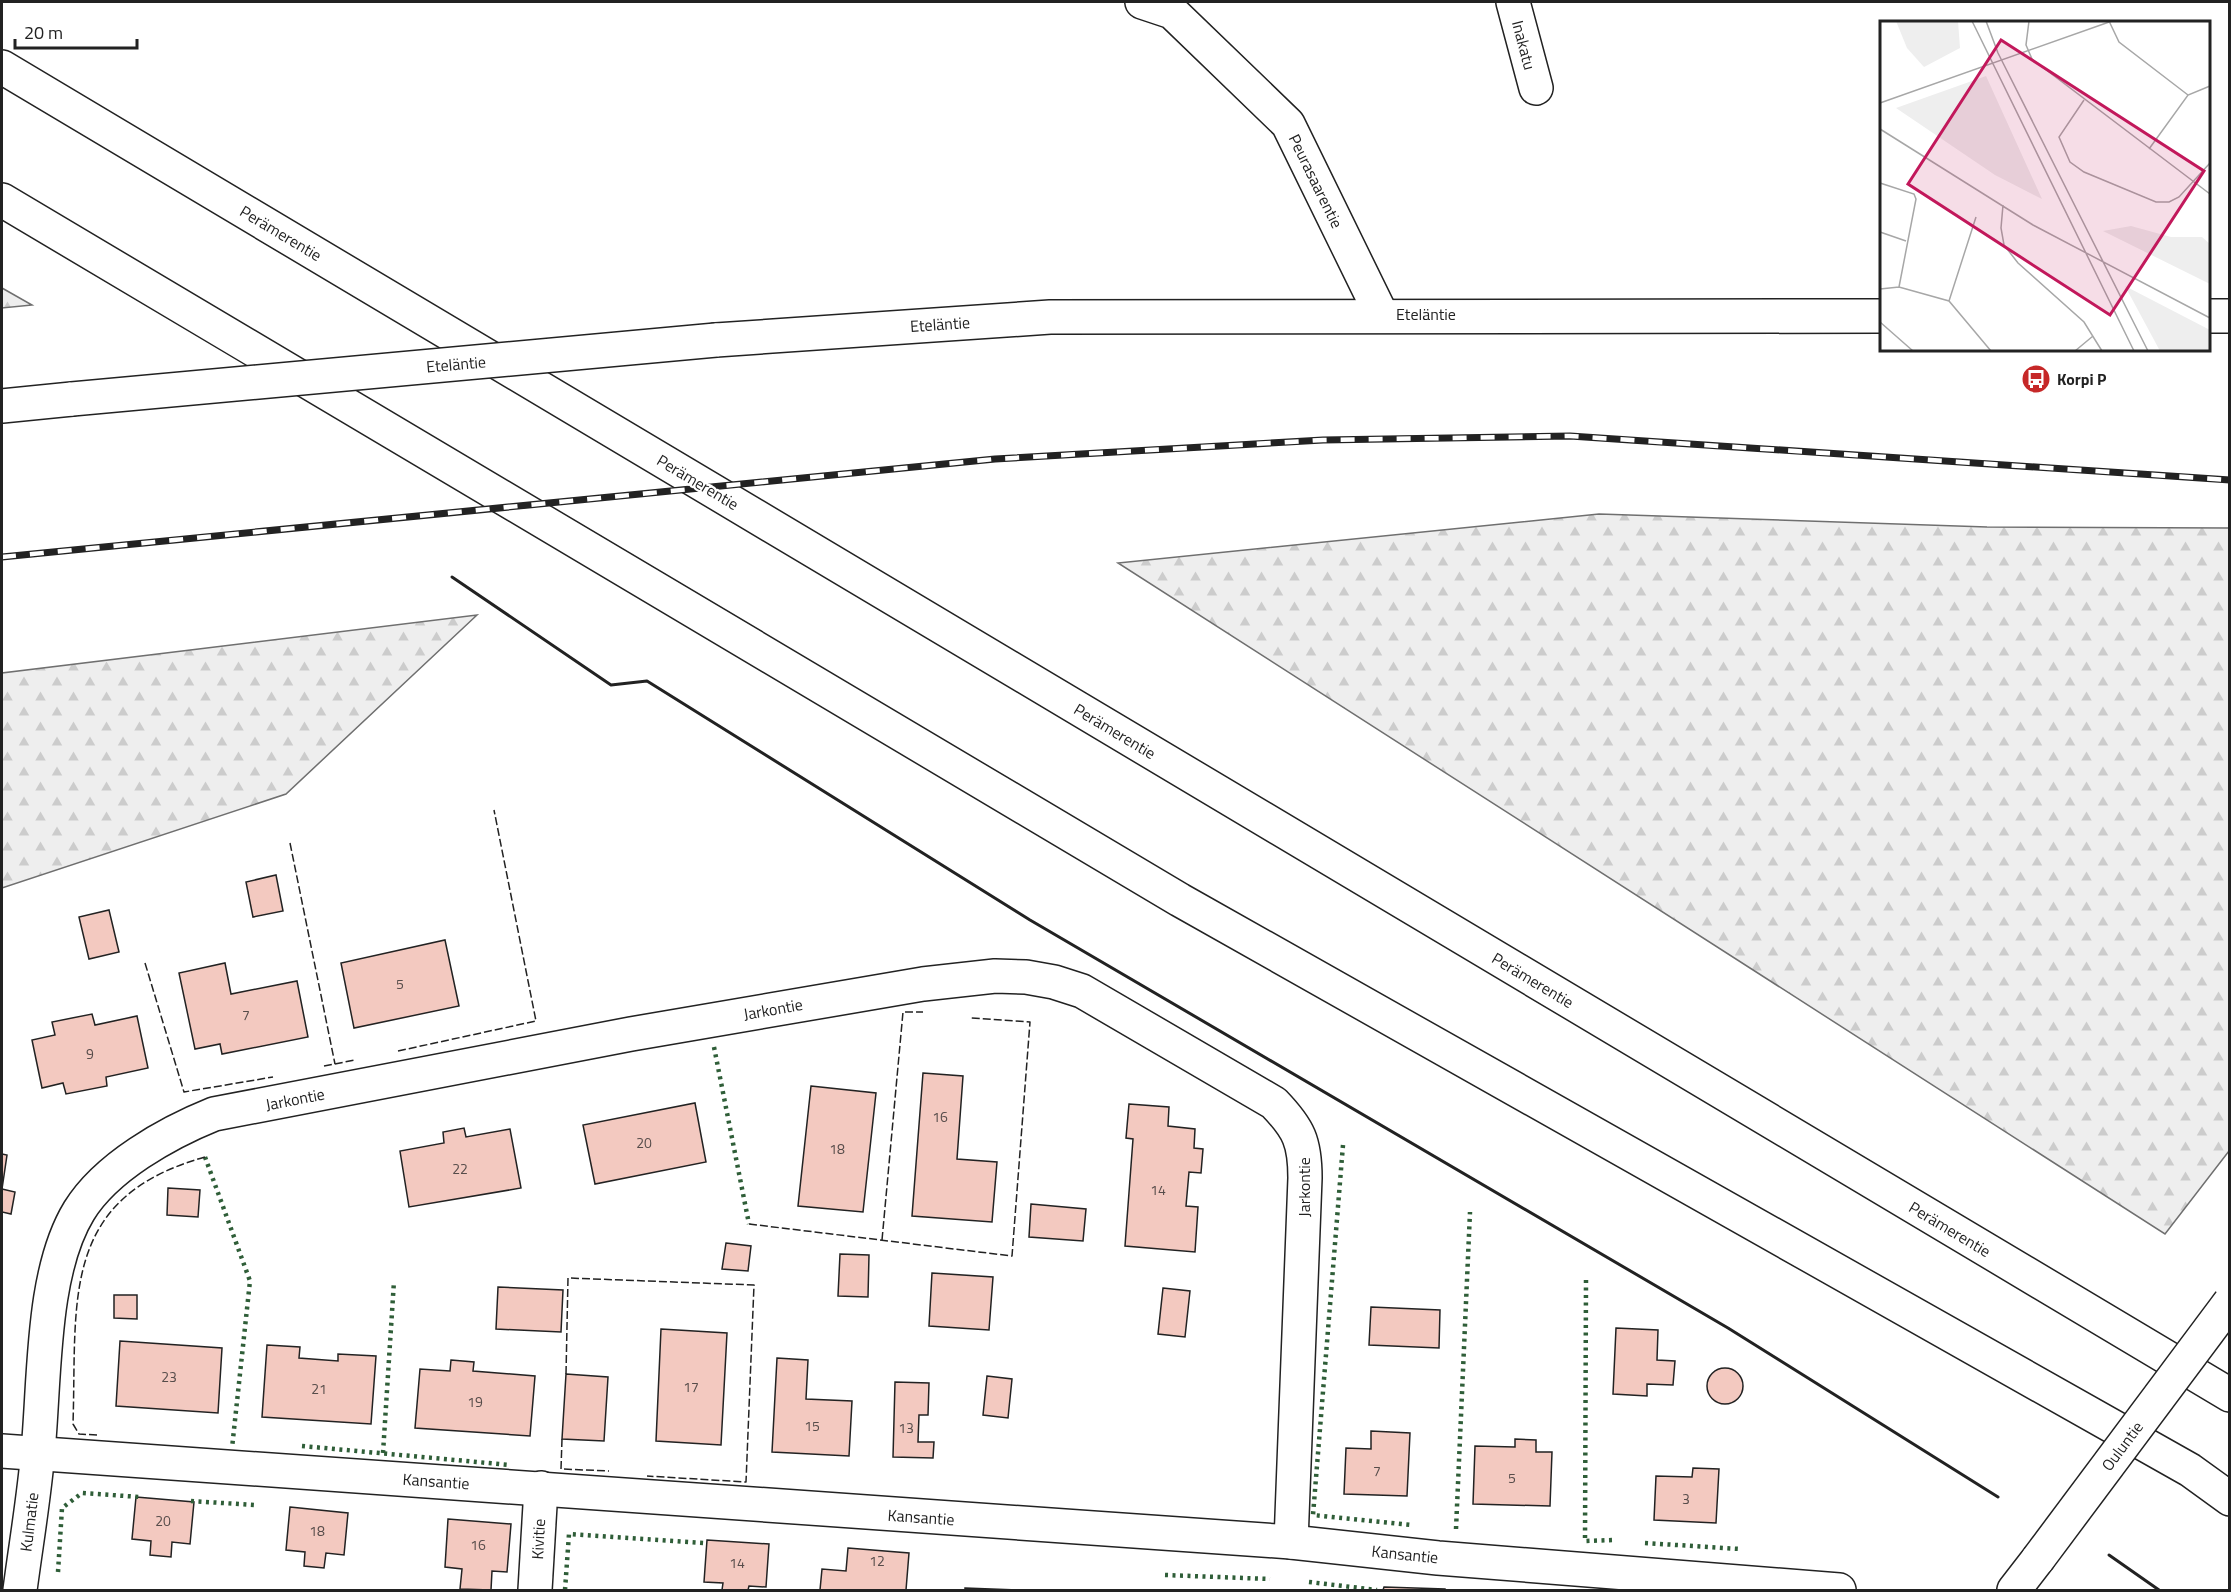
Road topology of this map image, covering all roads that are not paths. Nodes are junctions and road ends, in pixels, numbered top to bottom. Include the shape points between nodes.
1 (1142, 2) edge
2 (1513, 2) edge
3 (2, 67) edge
4 (1536, 88) dead end
5 (2, 200) edge
6 (1382, 314) junction
7 (1880, 316) edge
8 (2210, 316) edge
9 (2229, 316) edge
10 (2, 406) edge
11 (2229, 1302) edge
12 (2229, 1395) edge
13 (2, 1451) edge
14 (38, 1453) junction
15 (541, 1488) junction
16 (2229, 1499) edge
17 (1291, 1542) junction
18 (20, 1590) edge
19 (535, 1590) edge
20 (1839, 1590) edge
21 (2014, 1590) edge

1 - 6 main road, Peurasaarentie via 1172,12 1288,123
2 - 4 main road, Inakatu
3 - 12 main road, Perämerentie
5 - 16 main road via 1180,900 2190,1470
6 - 7 main road, Eteläntie
6 - 10 main road, Eteläntie, bridge via 1050,317 716,340
8 - 9 main road
11 - 21 main road, Ouluntie, bridge
13 - 14 main road, Kansantie
14 - 15 main road, Kansantie
14 - 17 main road, Jarkontie via 49,1311 59,1262 79,1212 109,1177 191,1123 213,1114 662,1029 923,984 995,976 1026,977 1082,992 1274,1103 1302,1139 1305,1178
14 - 18 main road, Kulmatie
15 - 17 main road, Kansantie
15 - 19 main road, Kivitie
17 - 20 main road, Kansantie via 1438,1558

